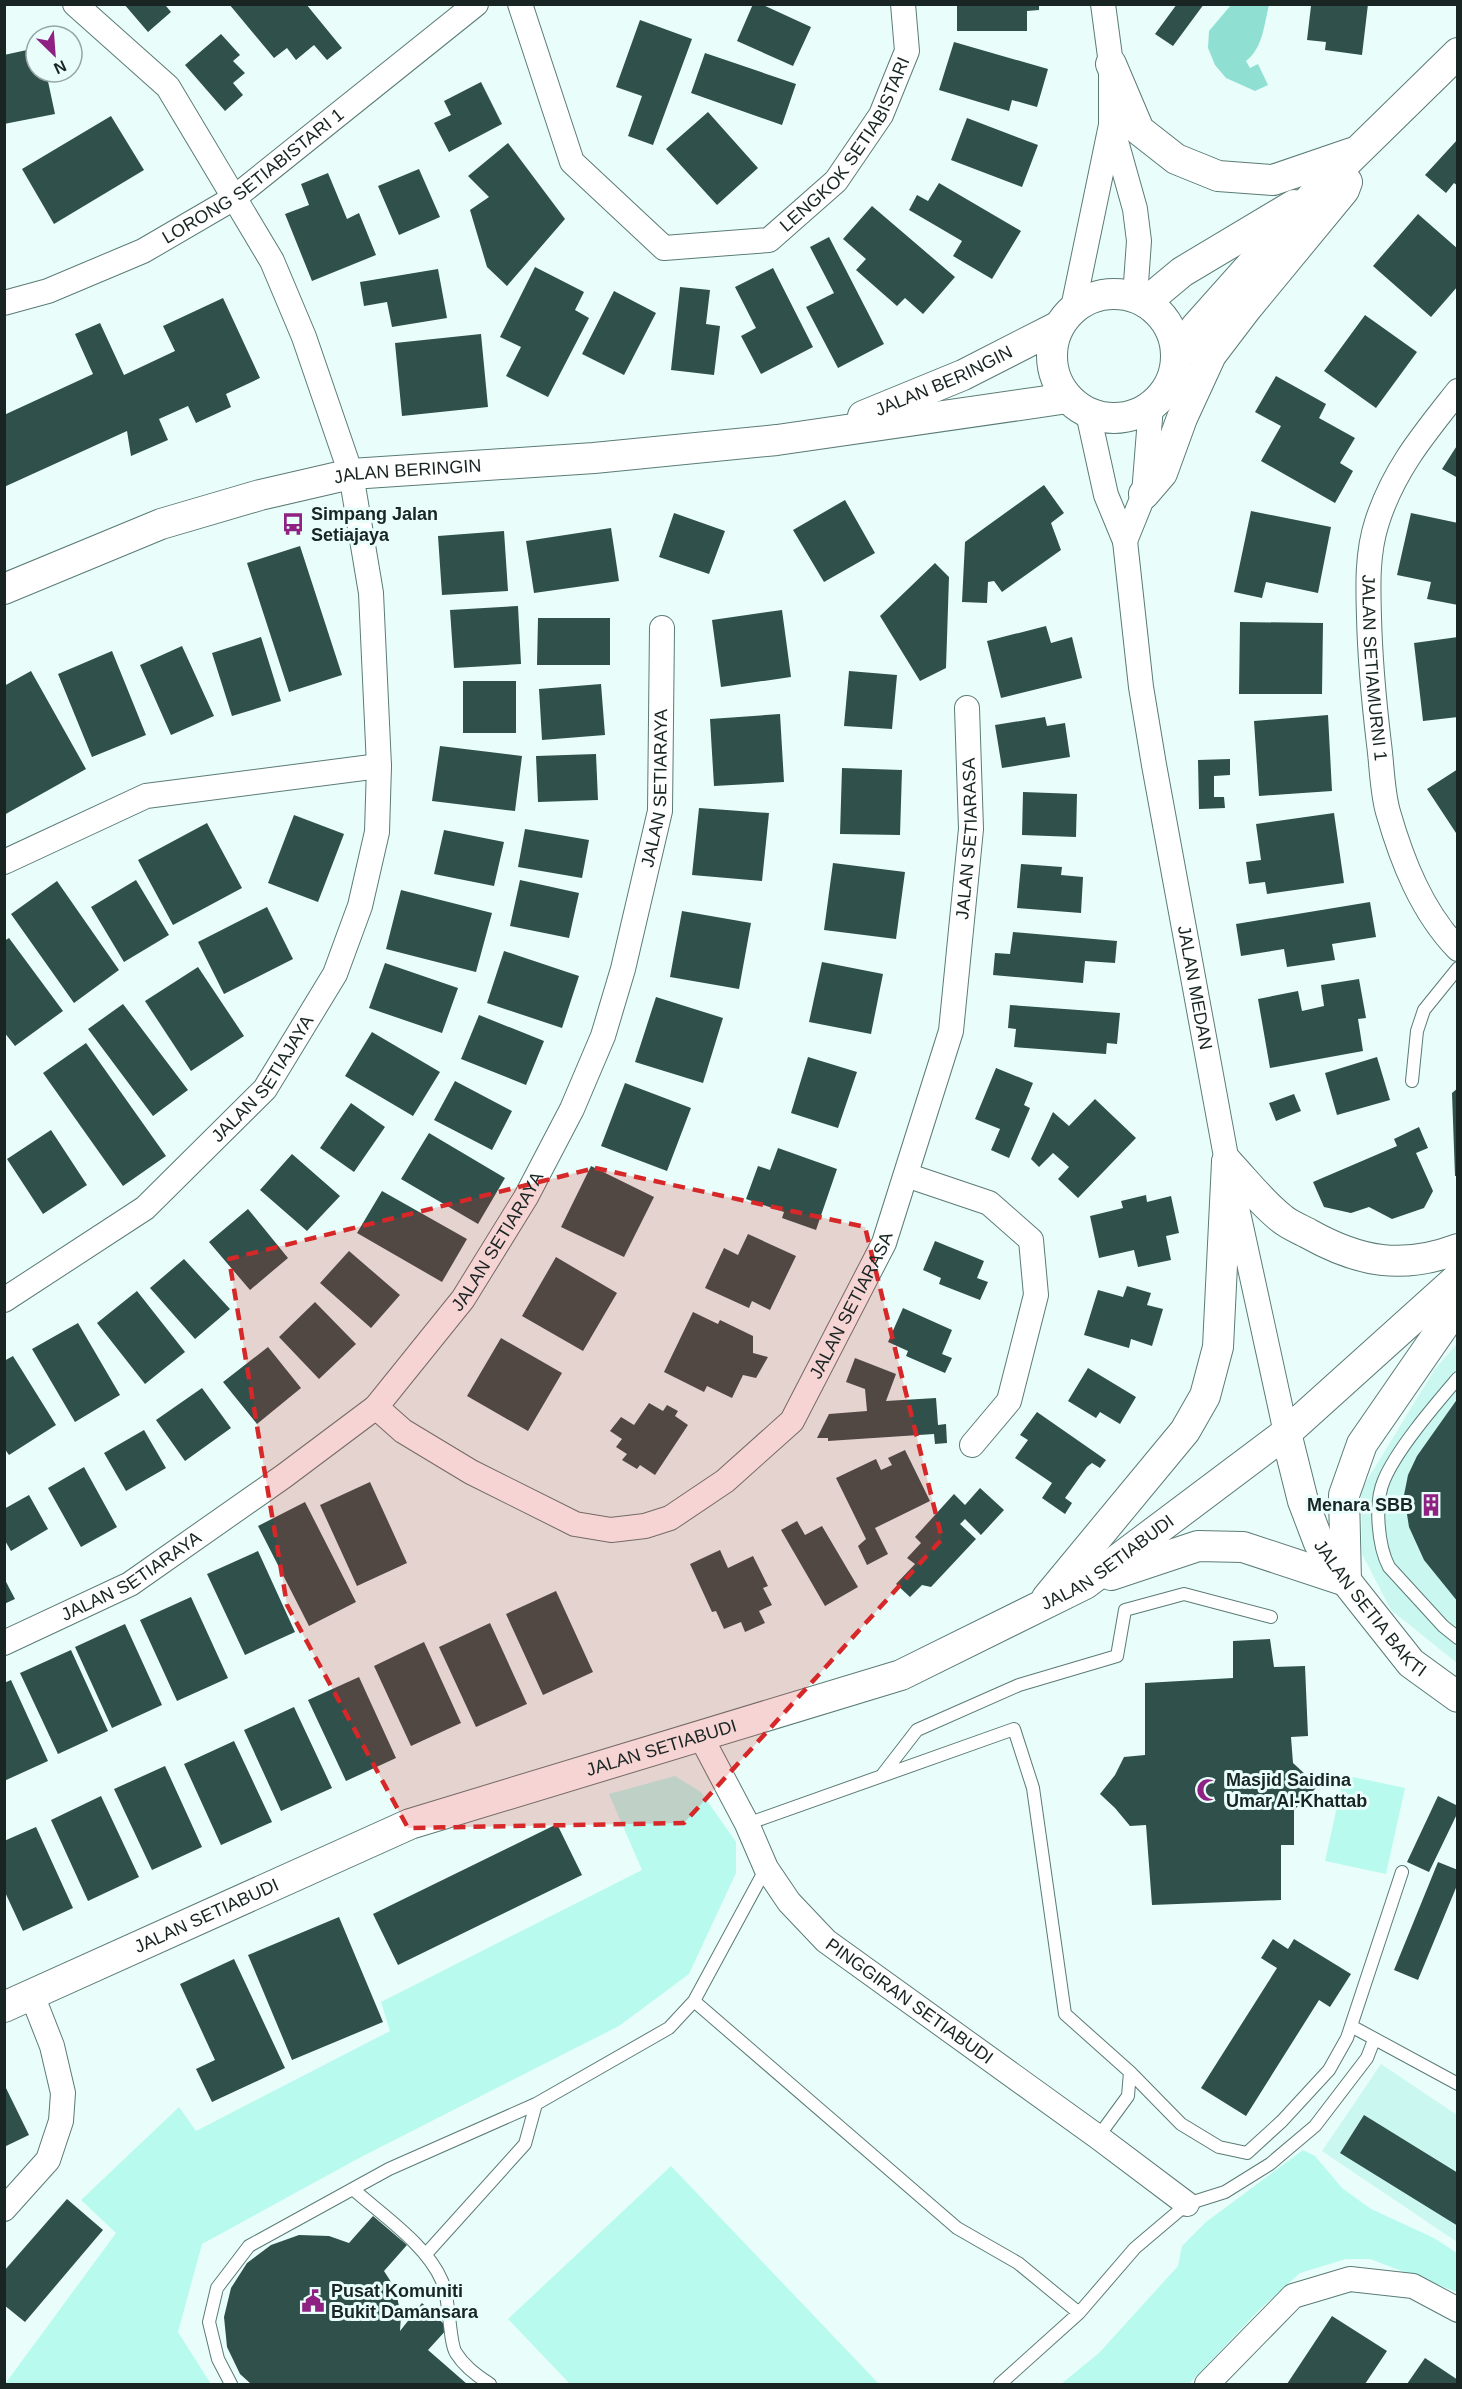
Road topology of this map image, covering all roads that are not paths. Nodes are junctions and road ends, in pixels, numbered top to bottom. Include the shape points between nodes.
1 (75, 4) edge
2 (476, 4) edge
3 (520, 4) edge
4 (903, 4) edge
5 (1103, 4) edge
6 (1458, 53) edge
7 (1111, 64) junction
8 (1111, 125) junction
9 (1358, 151) junction
10 (1320, 189) junction
11 (234, 198) junction
12 (1140, 299) junction
13 (4, 303) edge
14 (1066, 317) junction
15 (1176, 359) junction
16 (1458, 391) edge
17 (1078, 406) junction
18 (1151, 406) junction
19 (827, 432) junction
20 (351, 474) junction
21 (1144, 494) junction
22 (1125, 541) junction
23 (4, 589) edge
24 (663, 628) dead end
25 (967, 708) dead end
26 (379, 766) junction
27 (4, 862) edge
28 (1453, 937) edge
29 (1458, 968) edge
30 (1412, 1081) dead end
31 (1227, 1162) junction
32 (906, 1175) junction
33 (1458, 1249) edge
34 (1458, 1278) edge
35 (4, 1300) edge
36 (1458, 1305) edge
37 (1458, 1378) edge
38 (376, 1407) junction
39 (1286, 1433) junction
40 (972, 1445) dead end
41 (1346, 1581) junction
42 (1085, 1584) junction
43 (1042, 1605) junction
44 (1271, 1617) dead end
45 (1458, 1638) edge
46 (4, 1643) edge
47 (1458, 1697) edge
48 (701, 1737) junction
49 (882, 1775) junction
50 (747, 1824) junction
51 (766, 1869) junction
52 (1402, 1872) dead end
53 (32, 1995) junction
54 (694, 2001) junction
55 (4, 2007) edge
56 (1351, 2026) junction
57 (1374, 2040) junction
58 (1130, 2072) junction
59 (1458, 2084) edge
60 (536, 2104) junction
61 (1098, 2137) junction
62 (353, 2189) junction
63 (1187, 2204) junction
64 (4, 2209) edge
65 (426, 2253) junction
66 (1458, 2310) edge
67 (1079, 2313) junction
68 (231, 2385) edge
69 (490, 2385) edge
70 (999, 2385) edge
71 (1207, 2385) edge

1 - 11 street, JALAN SETIAJAYA via 168,87
2 - 11 street, LORONG SETIABISTARI 1
3 - 4 street, LENGKOK SETIABISTARI via 572,162 664,248 769,240 836,182 881,115 907,51
5 - 7 street
6 - 9 street
7 - 8 street
7 - 9 street via 1139,130 1176,159 1218,176 1273,180
8 - 12 street via 1135,209
8 - 14 street
9 - 10 street
9 - 21 street via 1344,190 1211,355 1162,473
10 - 12 street
10 - 15 street via 1196,327
11 - 13 street, LORONG SETIABISTARI 1 via 143,251 48,291
11 - 20 street, JALAN SETIAJAYA via 277,272
12 - 14 street via 1119,293 1102,294 1086,299
12 - 15 street via 1159,312 1169,326
14 - 17 street via 1052,344 1051,363 1057,382
14 - 19 street, JALAN BERINGIN via 963,375
15 - 18 street via 1169,385
16 - 28 street, JALAN SETIAMURNI 1 via 1393,479 1376,524 1368,572 1371,671 1387,809 1418,892
17 - 18 street via 1113,418
17 - 19 street, JALAN BERINGIN
17 - 22 street, JALAN MEDAN
18 - 21 street, JALAN MEDAN
19 - 20 street, JALAN BERINGIN via 594,458
20 - 23 street, JALAN BERINGIN via 161,524
20 - 26 street, JALAN SETIAJAYA via 371,593
21 - 22 street, JALAN MEDAN
22 - 31 street, JALAN MEDAN via 1141,687
24 - 38 street, JALAN SETIARAYA via 660,811 603,1036 572,1109 526,1197 463,1299
25 - 32 street, JALAN SETIARASA via 970,829 951,1031
26 - 27 street via 146,796
26 - 35 street, JALAN SETIAJAYA via 377,832 360,906 335,974 265,1089 145,1208
29 - 30 lane via 1424,1010 1417,1031
31 - 33 street via 1282,1220 1339,1250 1377,1261 1414,1260
31 - 39 street, JALAN MEDAN
31 - 43 street via 1218,1347 1205,1396 1185,1431
32 - 38 street, JALAN SETIARASA via 884,1243 792,1422 725,1481 670,1518 611,1530 575,1524 471,1472 403,1431
32 - 40 street via 989,1203 1031,1240 1036,1295 1009,1401
34 - 39 street, JALAN SETIABUDI
36 - 41 street via 1362,1444 1344,1495
37 - 45 lane via 1403,1449 1383,1482 1378,1522 1389,1567
38 - 46 street, JALAN SETIARAYA via 129,1584
39 - 41 street, JALAN SETIA BAKTI via 1303,1501 1319,1543
39 - 42 street, JALAN SETIABUDI
41 - 42 street via 1243,1547 1198,1546
41 - 47 street, JALAN SETIA BAKTI via 1411,1663
42 - 43 street, JALAN SETIABUDI
43 - 48 street, JALAN SETIABUDI via 901,1675
44 - 49 lane via 1184,1594 1125,1610 1117,1656 1019,1685 917,1730
48 - 50 street, PINGGIRAN SETIABUDI
48 - 53 street, JALAN SETIABUDI via 410,1824
49 - 50 lane
49 - 58 lane via 1014,1729 1033,1788 1065,2014
50 - 51 street, PINGGIRAN SETIABUDI
51 - 54 lane
51 - 61 street, PINGGIRAN SETIABUDI via 789,1902 826,1941
52 - 56 lane
53 - 55 street, JALAN SETIABUDI
53 - 64 street via 52,2046 61,2084 61,2121 48,2160
54 - 60 lane via 669,2028
54 - 67 lane via 957,2228 1018,2263
56 - 57 lane
56 - 58 lane via 1329,2070 1247,2152 1219,2147 1181,2124
57 - 59 lane
57 - 63 lane via 1367,2058 1315,2126 1270,2164 1225,2192
58 - 61 lane via 1128,2097
60 - 62 lane
60 - 65 lane via 525,2144
61 - 63 street, PINGGIRAN SETIABUDI
62 - 65 lane
62 - 68 lane via 249,2246 217,2288 209,2322 218,2359
63 - 67 lane via 1135,2248
65 - 69 lane via 443,2281 454,2352
66 - 71 street via 1413,2286 1350,2279 1293,2296
67 - 70 lane

